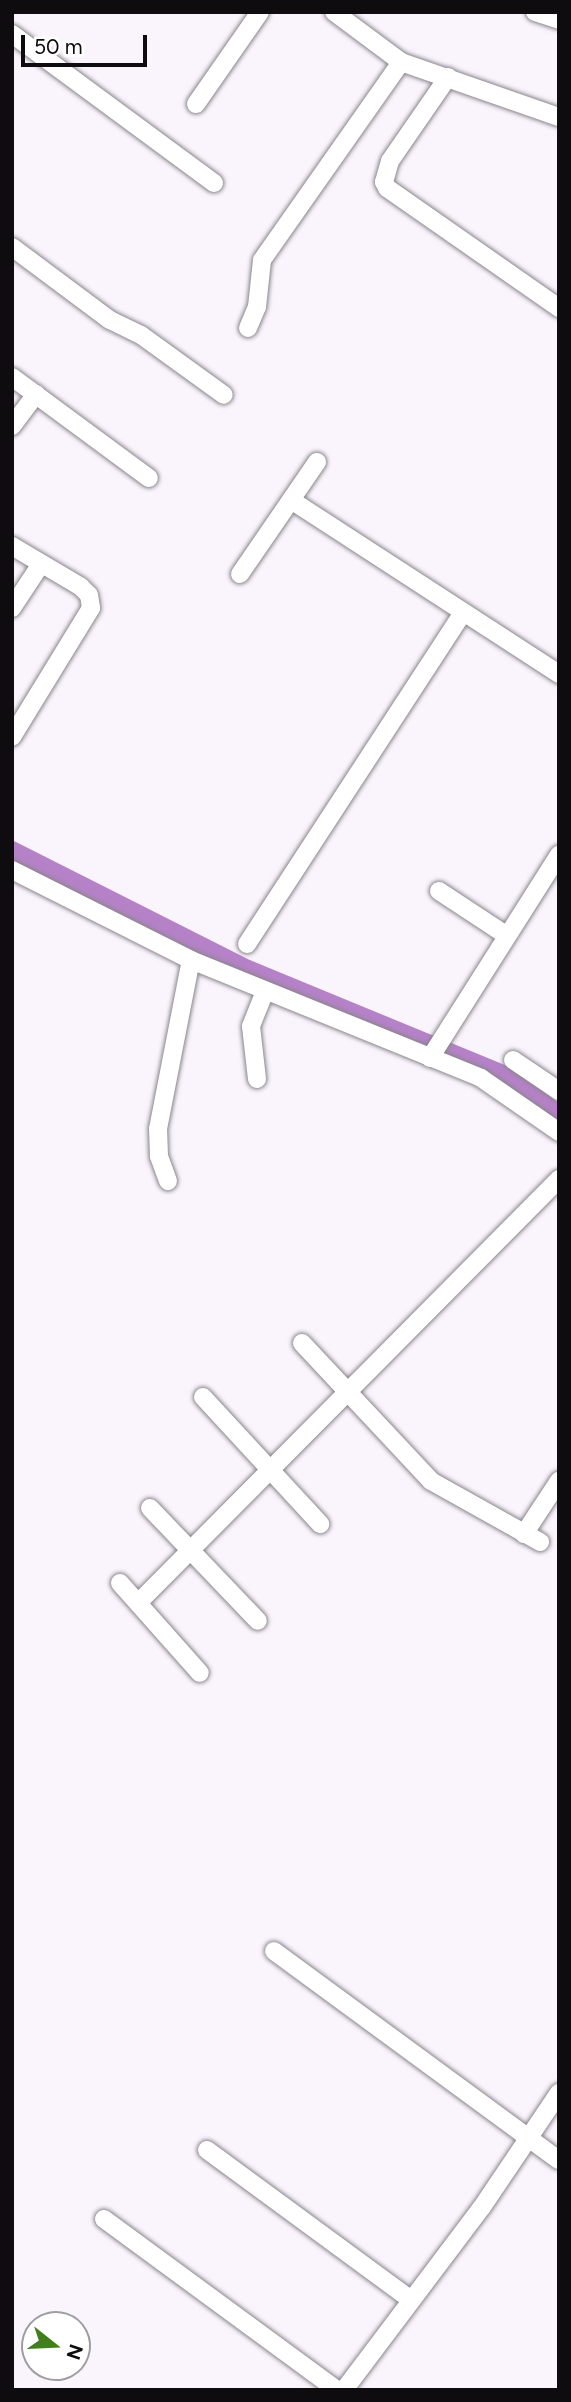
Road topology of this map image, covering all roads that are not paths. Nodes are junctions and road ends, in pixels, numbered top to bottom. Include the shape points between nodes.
1 (260, 12) edge
2 (334, 12) edge
3 (535, 12) edge
4 (559, 20) edge
5 (12, 34) edge
6 (401, 62) junction
7 (448, 77) junction
8 (196, 104) dead end
9 (559, 117) edge
10 (214, 183) dead end
11 (12, 247) edge
12 (559, 308) edge
13 (248, 328) dead end
14 (12, 377) edge
15 (36, 394) junction
16 (224, 395) dead end
17 (12, 426) edge
18 (317, 462) dead end
19 (149, 478) dead end
20 (291, 500) junction
21 (12, 546) edge
22 (41, 564) junction
23 (240, 574) dead end
24 (12, 608) edge
25 (462, 614) junction
26 (559, 674) edge
27 (12, 737) edge
28 (559, 855) edge
29 (15, 877) edge
30 (439, 891) dead end
31 (506, 935) junction
32 (247, 944) dead end
33 (191, 960) junction
34 (265, 992) junction
35 (433, 1050) junction
36 (513, 1060) dead end
37 (257, 1079) dead end
38 (559, 1091) edge
39 (559, 1132) edge
40 (559, 1179) edge
41 (168, 1181) dead end
42 (302, 1343) dead end
43 (348, 1389) junction
44 (203, 1397) dead end
45 (270, 1470) junction
46 (559, 1481) edge
47 (150, 1508) dead end
48 (320, 1524) dead end
49 (190, 1550) junction
50 (120, 1583) dead end
51 (138, 1603) junction
52 (258, 1621) dead end
53 (200, 1673) dead end
54 (274, 1951) dead end
55 (559, 2093) edge
56 (528, 2139) junction
57 (207, 2150) dead end
58 (559, 2160) edge
59 (104, 2219) dead end
60 (411, 2301) junction
61 (337, 2390) edge
62 (344, 2390) edge

1 - 8 street
2 - 6 street
3 - 4 street
5 - 10 street
6 - 7 street
6 - 13 street via 262,260 257,307
7 - 9 street
7 - 12 street via 390,162 384,182
11 - 16 street via 110,320 141,335
14 - 15 street
15 - 17 street
15 - 19 street
18 - 20 street
20 - 23 street
20 - 25 street
21 - 22 street
22 - 24 street
22 - 27 street via 81,587 89,595 91,608
25 - 26 street
25 - 32 street
28 - 31 street
29 - 33 street
30 - 31 street
31 - 35 street
33 - 34 street
33 - 41 street via 158,1129 159,1156
34 - 35 street
34 - 37 street via 251,1026
35 - 39 street
36 - 38 street
40 - 43 street
42 - 43 street
43 - 45 street
43 - 46 street via 431,1481 532,1538
44 - 45 street
45 - 48 street
45 - 49 street
47 - 49 street
49 - 51 street
49 - 52 street
50 - 51 street
51 - 53 street
54 - 56 street
55 - 56 street
56 - 58 street
56 - 60 street
57 - 60 street
59 - 61 street
60 - 62 street

